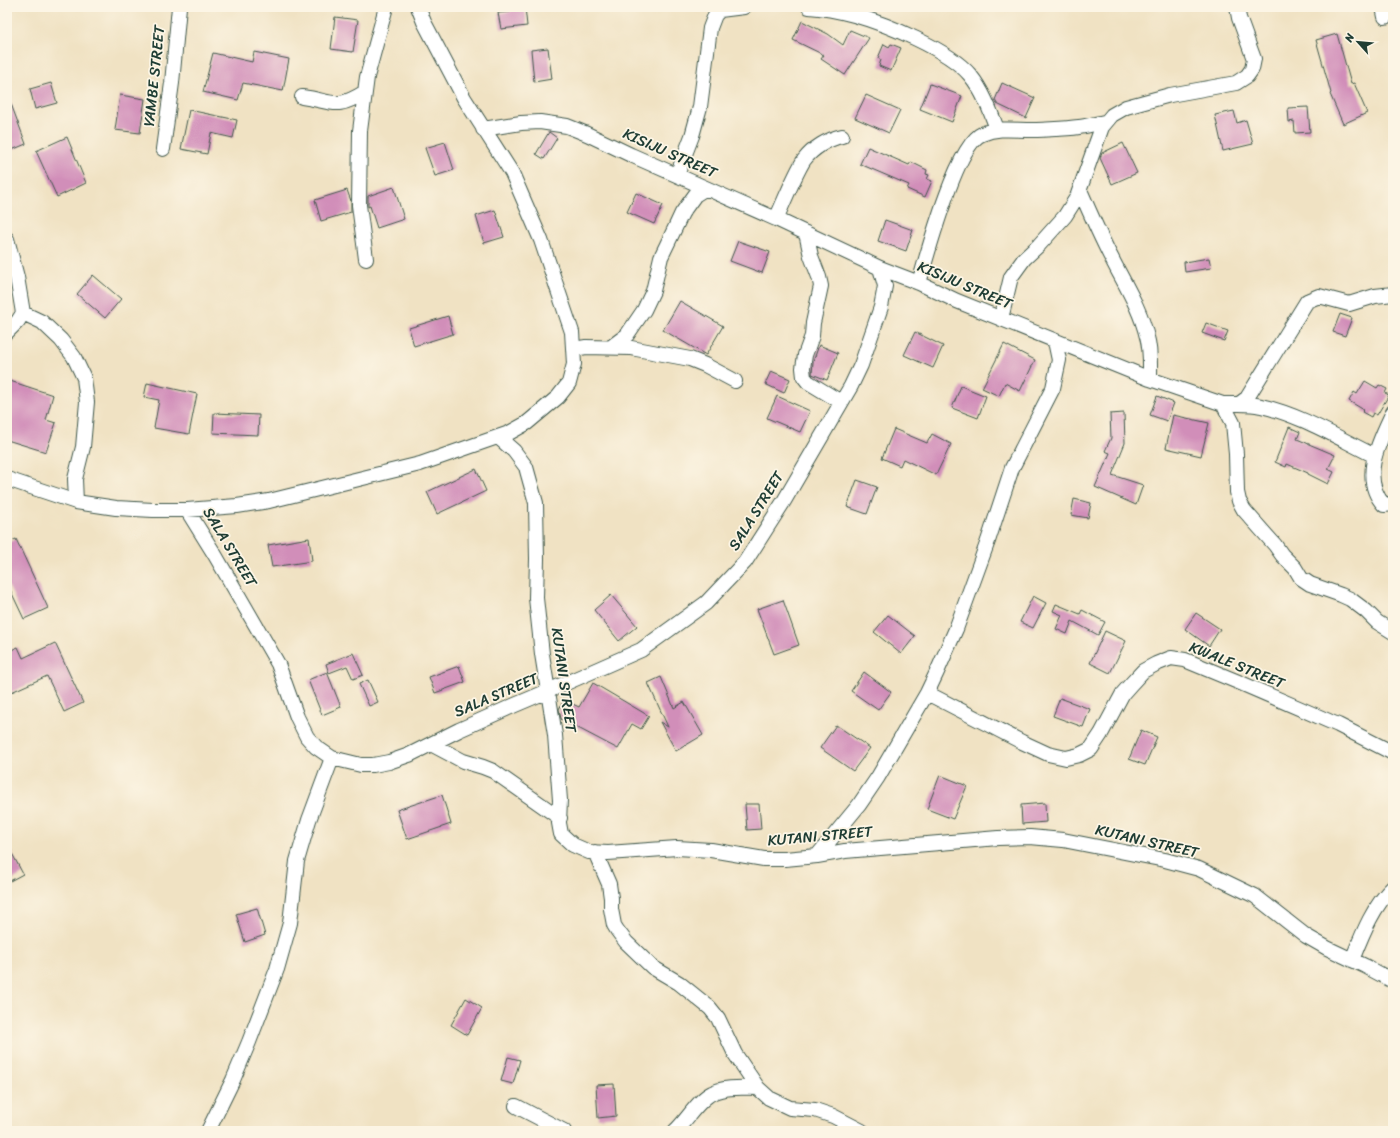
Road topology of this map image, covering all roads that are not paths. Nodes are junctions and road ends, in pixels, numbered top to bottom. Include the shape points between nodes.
1 (179, 7) edge
2 (386, 7) edge
3 (418, 7) edge
4 (744, 7) edge
5 (809, 7) edge
6 (1237, 7) edge
7 (721, 9) edge
8 (365, 92) junction
9 (302, 97) dead end
10 (1106, 122) junction
11 (483, 129) junction
12 (997, 129) junction
13 (842, 136) dead end
14 (163, 149) dead end
15 (677, 174) junction
16 (706, 188) junction
17 (1080, 190) junction
18 (776, 219) junction
19 (806, 233) junction
20 (7, 239) edge
21 (366, 260) dead end
22 (880, 268) junction
23 (919, 283) junction
24 (1393, 294) edge
25 (23, 313) junction
26 (1001, 319) junction
27 (7, 332) edge
28 (1055, 341) junction
29 (611, 347) junction
30 (574, 349) junction
31 (1150, 379) junction
32 (735, 381) dead end
33 (841, 402) junction
34 (1223, 404) junction
35 (1239, 404) junction
36 (1393, 412) edge
37 (498, 437) junction
38 (1375, 456) junction
39 (7, 479) edge
40 (76, 502) junction
41 (1390, 506) edge
42 (188, 510) junction
43 (1393, 632) edge
44 (548, 692) junction
45 (927, 693) junction
46 (430, 744) junction
47 (1393, 753) edge
48 (332, 758) junction
49 (560, 818) junction
50 (595, 852) junction
51 (817, 856) junction
52 (1393, 887) edge
53 (1352, 960) junction
54 (1393, 981) edge
55 (758, 1088) junction
56 (516, 1106) dead end
57 (208, 1131) edge
58 (564, 1131) edge
59 (675, 1131) edge
60 (862, 1131) edge

1 - 14 street, YAMBE STREET
2 - 8 street
3 - 11 street via 464,98
4 - 7 street
5 - 12 street via 854,15 900,32 946,54 969,74 982,92
6 - 10 street via 1254,59 1247,76 1236,83 1170,95 1126,107
7 - 15 street via 712,20 700,107
8 - 9 street via 341,104
8 - 21 street via 360,130 359,205
10 - 12 street via 1080,127 1035,130
10 - 17 street
11 - 15 street, KISIJU STREET via 540,122 567,126
11 - 30 street via 512,173 541,240 572,332
12 - 23 street via 980,134 972,142 950,183
13 - 18 street via 832,138 804,160
15 - 16 street, KISIJU STREET
16 - 18 street, KISIJU STREET
16 - 29 street via 695,195 682,213 661,257 653,291 641,314 628,335
17 - 26 street via 1065,216 1010,277
17 - 31 street via 1112,260 1137,304 1148,337
18 - 19 street, KISIJU STREET
19 - 22 street, KISIJU STREET
19 - 33 street via 821,286 812,336 805,355 804,378
20 - 25 street
22 - 23 street, KISIJU STREET
22 - 33 street, SALA STREET via 885,286 882,307 861,365
23 - 26 street, KISIJU STREET
24 - 35 street via 1375,296 1349,304 1319,296 1307,301 1247,398
25 - 27 street
25 - 40 street via 42,322 61,340 74,357 84,378 87,402 83,448 75,479
26 - 28 street, KISIJU STREET
28 - 31 street, KISIJU STREET
28 - 45 street via 1059,360 1053,388 1012,468 956,629
29 - 30 street
29 - 32 street via 631,348 690,359
30 - 37 street via 574,364 569,383 558,397 527,424
31 - 34 street, KISIJU STREET
33 - 44 street, SALA STREET via 784,501 745,562 706,603 641,650
34 - 35 street, KISIJU STREET
34 - 43 street via 1233,423 1237,492 1244,510 1301,578 1350,599
35 - 38 street, KISIJU STREET via 1259,405 1302,420
36 - 38 street
37 - 42 street via 420,464 269,501
37 - 44 street, KUTANI STREET via 514,451 526,467 536,503 536,598
38 - 41 street via 1372,478 1374,489 1377,497
39 - 40 street
40 - 42 street via 116,508
42 - 48 street, SALA STREET via 278,664 307,737
44 - 46 street, SALA STREET via 515,704
44 - 49 street, KUTANI STREET via 555,735
45 - 47 street, KWALE STREET via 1022,742 1048,754 1066,758 1091,749 1123,693 1143,671 1171,658 1185,660 1243,684 1338,725
45 - 51 street via 878,777 859,805
46 - 48 street, SALA STREET via 409,755 373,765 361,765
46 - 49 street via 463,761 493,772
48 - 57 street via 297,861 290,923 277,969 236,1074
49 - 50 street, KUTANI STREET via 562,834 573,845
50 - 51 street, KUTANI STREET via 678,848 711,850 764,859
50 - 55 street via 609,884 611,909 617,930 652,967 679,983 710,1008
51 - 53 street, KUTANI STREET via 845,850 998,838 1063,840 1199,869 1255,896 1306,936
52 - 53 street via 1378,905
53 - 54 street, KUTANI STREET
55 - 59 street via 723,1089 712,1092
55 - 60 street via 769,1098 790,1108 815,1110
56 - 58 street

